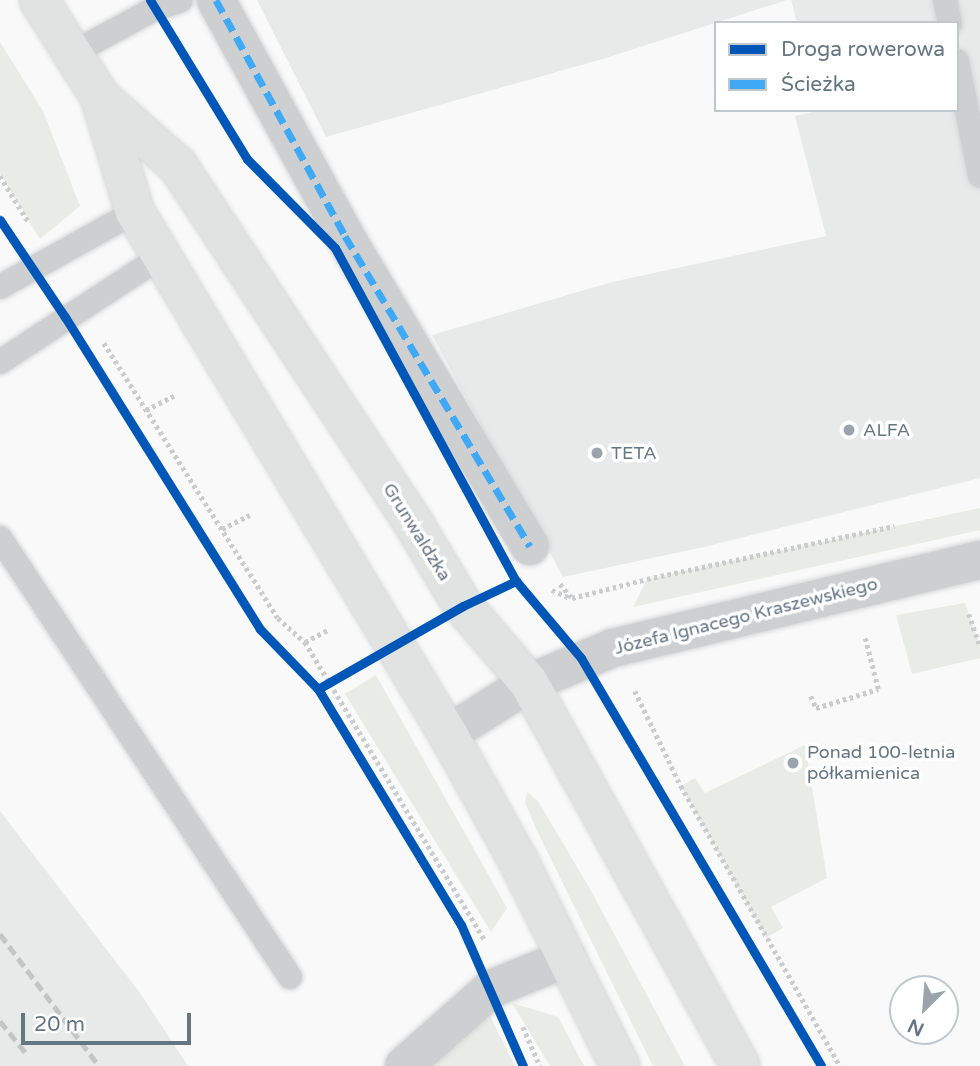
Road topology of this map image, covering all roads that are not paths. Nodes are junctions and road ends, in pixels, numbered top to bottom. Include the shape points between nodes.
1 (39, 0) edge
2 (181, 0) edge
3 (216, 0) edge
4 (945, 0) edge
5 (950, 21) edge
6 (74, 53) junction
7 (959, 71) edge
8 (100, 97) junction
9 (980, 176) edge
10 (135, 212) junction
11 (162, 256) junction
12 (0, 287) edge
13 (0, 362) edge
14 (0, 538) edge
15 (530, 545) road end
16 (980, 560) edge
17 (528, 683) junction
18 (448, 734) junction
19 (567, 958) junction
20 (290, 977) dead end
21 (404, 1066) edge
22 (620, 1066) edge
23 (740, 1066) edge

1 - 6 main road, Grunwaldzka
2 - 6 lane via 154,9
3 - 15 street via 345,236
4 - 5 lane
6 - 8 main road, Grunwaldzka
7 - 9 lane
8 - 10 main road, Grunwaldzka
8 - 17 main road, Grunwaldzka via 178,166 463,606
10 - 11 main road, Grunwaldzka
10 - 12 lane
11 - 13 lane
11 - 18 main road, Grunwaldzka
14 - 20 lane
16 - 17 street, Józefa Ignacego Kraszewskiego via 648,637 581,658
17 - 18 street, Józefa Ignacego Kraszewskiego
17 - 23 main road, Grunwaldzka
18 - 19 main road, Grunwaldzka
19 - 21 street via 491,989
19 - 22 main road, Grunwaldzka

